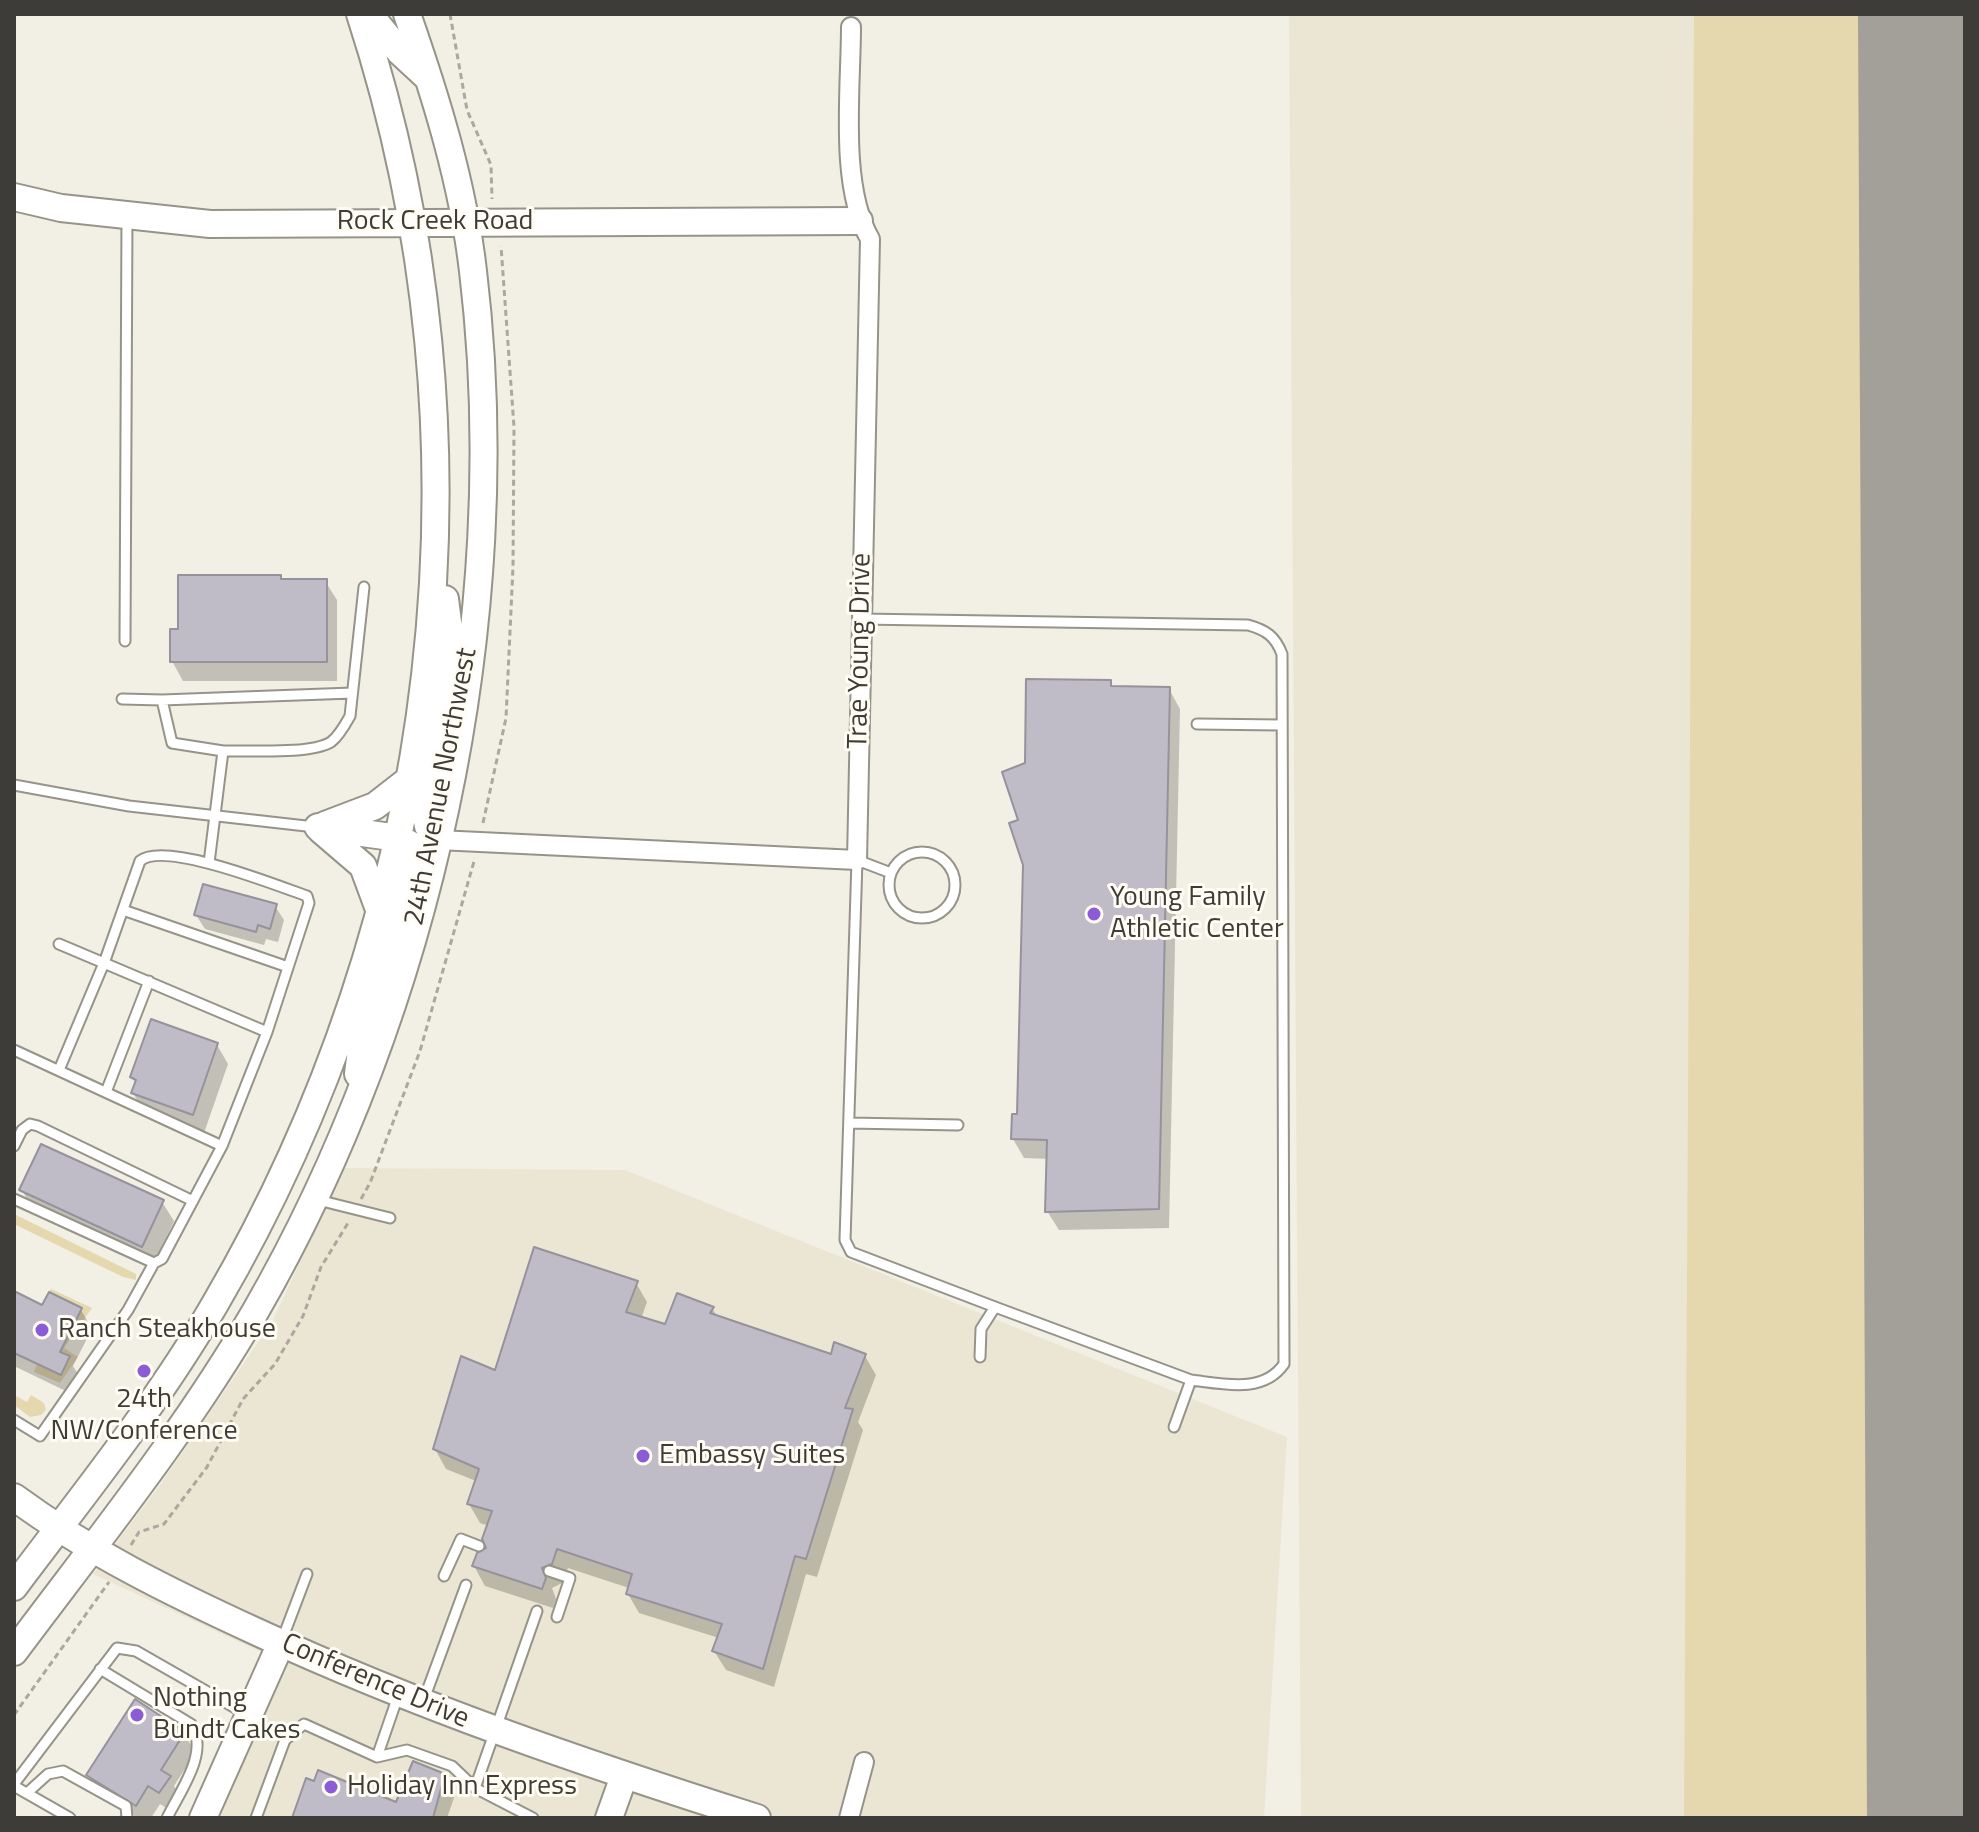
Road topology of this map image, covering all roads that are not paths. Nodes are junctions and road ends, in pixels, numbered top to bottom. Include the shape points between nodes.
1 (360, 14) edge
2 (369, 14) edge
3 (407, 14) edge
4 (851, 27) dead end
5 (429, 79) junction
6 (14, 197) edge
7 (127, 217) junction
8 (412, 221) junction
9 (859, 221) junction
10 (465, 222) junction
11 (436, 532) junction
12 (364, 587) dead end
13 (861, 619) junction
14 (125, 641) dead end
15 (352, 693) junction
16 (122, 699) dead end
17 (162, 700) junction
18 (1197, 724) dead end
19 (1281, 725) junction
20 (223, 751) junction
21 (411, 778) junction
22 (14, 785) edge
23 (217, 817) junction
24 (318, 827) junction
25 (399, 838) junction
26 (438, 840) junction
27 (857, 860) junction
28 (209, 863) junction
29 (891, 873) junction
30 (123, 910) junction
31 (380, 915) junction
32 (59, 944) dead end
33 (104, 963) junction
34 (288, 967) junction
35 (149, 981) junction
36 (267, 1032) junction
37 (14, 1050) edge
38 (59, 1070) junction
39 (106, 1092) junction
40 (353, 1114) junction
41 (849, 1123) junction
42 (958, 1125) dead end
43 (14, 1146) edge
44 (222, 1146) junction
45 (14, 1199) edge
46 (315, 1199) junction
47 (193, 1201) junction
48 (390, 1218) dead end
49 (154, 1263) junction
50 (995, 1307) junction
51 (980, 1357) dead end
52 (1191, 1380) junction
53 (14, 1420) edge
54 (1174, 1427) dead end
55 (14, 1497) edge
56 (58, 1527) junction
57 (479, 1546) dead end
58 (91, 1549) junction
59 (549, 1571) dead end
60 (307, 1574) dead end
61 (444, 1576) dead end
62 (466, 1585) dead end
63 (14, 1587) edge
64 (537, 1611) dead end
65 (557, 1617) dead end
66 (281, 1643) junction
67 (14, 1652) edge
68 (100, 1669) junction
69 (411, 1698) junction
70 (247, 1715) junction
71 (496, 1731) junction
72 (377, 1757) junction
73 (864, 1762) dead end
74 (624, 1776) junction
75 (14, 1785) edge
76 (475, 1788) junction
77 (27, 1793) junction
78 (746, 1816) edge
79 (70, 1818) edge
80 (127, 1818) edge
81 (167, 1818) edge
82 (203, 1818) edge
83 (256, 1818) edge
84 (533, 1818) edge
85 (609, 1818) edge
86 (849, 1818) edge

1 - 8 main road, 24th Avenue Northwest
2 - 5 main road
3 - 5 main road, 24th Avenue Northwest
4 - 9 street, Trae Young Drive via 851,165
5 - 10 main road, 24th Avenue Northwest
6 - 7 main road, Rock Creek Road
7 - 8 main road, Rock Creek Road via 210,224
7 - 14 lane
8 - 10 main road, Rock Creek Road
8 - 11 main road, 24th Avenue Northwest via 429,346
9 - 10 main road, Rock Creek Road
9 - 13 street, Trae Young Drive via 870,239
10 - 26 main road, 24th Avenue Northwest via 481,345 485,483 473,623
11 - 21 main road, 24th Avenue Northwest via 426,682
11 - 26 main road via 450,638 425,810
12 - 15 lane
13 - 19 lane via 1248,625 1266,631 1282,654
13 - 27 street, Trae Young Drive
15 - 17 lane
15 - 20 lane via 350,716 331,742 314,748
16 - 17 lane
17 - 20 lane via 172,743
18 - 19 lane
19 - 52 lane via 1284,1364 1273,1379 1255,1385
20 - 23 lane
21 - 24 main road via 360,814
21 - 25 main road, 24th Avenue Northwest
22 - 23 lane
23 - 24 lane
23 - 28 lane
24 - 25 main road
24 - 31 main road via 363,866
25 - 31 main road, 24th Avenue Northwest
25 - 40 main road via 414,853 363,1034
26 - 27 street
26 - 40 main road, 24th Avenue Northwest via 401,979
27 - 29 lane
27 - 41 lane
28 - 30 lane via 145,857
28 - 34 lane via 307,896
29 - 29 lane via 891,899 906,915 928,919 939,915 953,898 955,877 934,854 912,853
30 - 33 lane
30 - 34 lane
31 - 56 main road, 24th Avenue Northwest via 314,1107 255,1232 164,1384
32 - 33 lane
33 - 35 lane
33 - 38 lane
34 - 36 lane
35 - 36 lane
35 - 39 lane
36 - 44 lane
37 - 38 lane
38 - 39 lane
39 - 44 lane
40 - 46 main road, 24th Avenue Northwest
41 - 42 lane
41 - 50 lane via 845,1240 851,1252
43 - 47 lane via 22,1130 38,1126
44 - 47 lane
45 - 49 lane
46 - 48 lane
46 - 58 main road, 24th Avenue Northwest via 210,1386
47 - 49 lane via 162,1259
49 - 53 lane via 128,1310 40,1436
50 - 51 lane via 981,1329
50 - 52 lane
52 - 54 lane
55 - 56 main road, Conference Drive
56 - 58 main road, Conference Drive
56 - 63 main road, 24th Avenue Northwest
57 - 61 lane via 461,1539
58 - 66 main road, Conference Drive
58 - 67 main road, 24th Avenue Northwest
59 - 65 lane via 570,1578
60 - 66 lane
62 - 69 lane
64 - 71 lane
66 - 69 main road, Conference Drive
66 - 70 main road
68 - 70 lane via 117,1648 136,1651
68 - 75 lane
68 - 81 lane via 196,1731 200,1749
69 - 71 main road, Conference Drive
69 - 72 lane
70 - 82 main road
71 - 74 main road, Conference Drive
71 - 76 lane
72 - 76 lane via 407,1750 452,1766
72 - 83 lane via 304,1724 285,1740
73 - 86 street
74 - 78 main road, Conference Drive
74 - 85 main road
75 - 77 lane
76 - 84 lane
77 - 79 lane
77 - 80 lane via 48,1774 63,1771 126,1806

